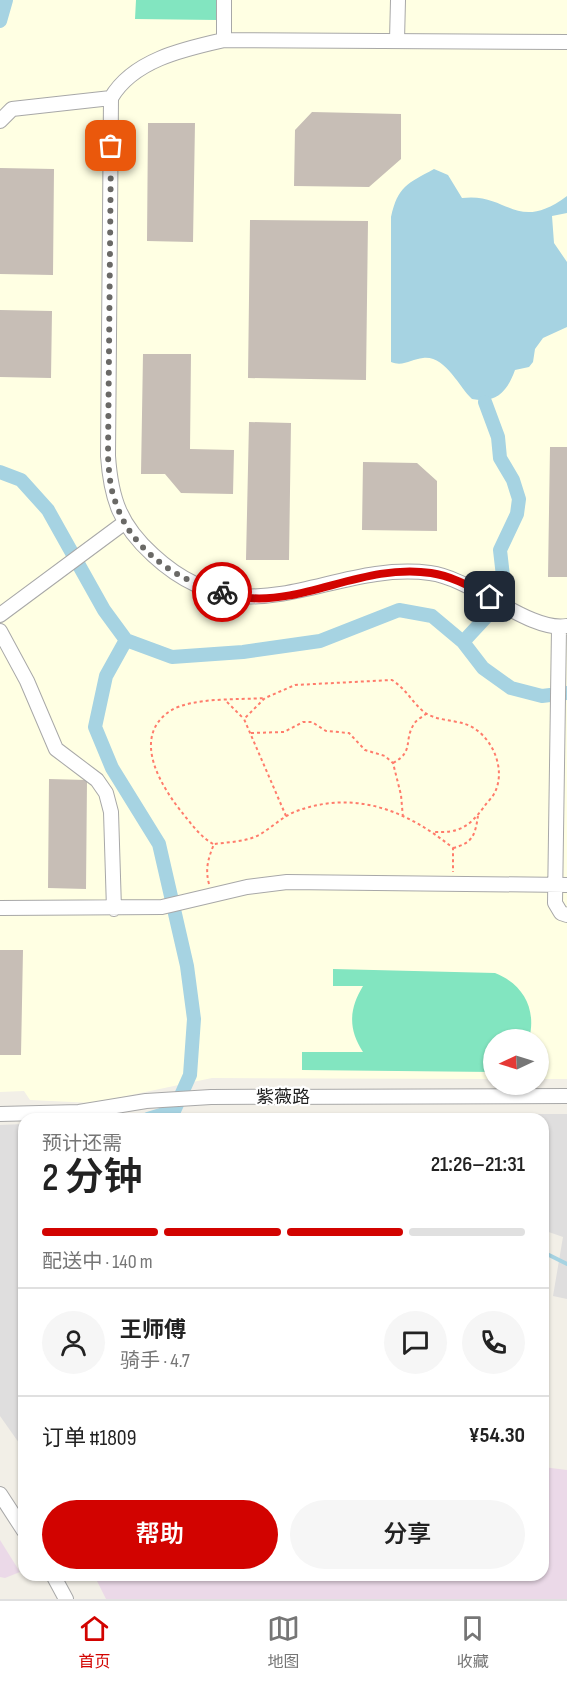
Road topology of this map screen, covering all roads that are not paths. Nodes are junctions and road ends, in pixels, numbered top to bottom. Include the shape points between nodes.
1 (224, 0) edge
2 (398, 0) edge
3 (224, 40) junction
4 (398, 40) junction
5 (567, 42) edge
6 (111, 98) junction
7 (0, 121) edge
8 (124, 523) junction
9 (0, 615) edge
10 (563, 627) edge
11 (0, 631) edge
12 (562, 753) edge
13 (561, 885) edge
14 (0, 908) edge
15 (114, 909) junction
16 (567, 915) edge
17 (567, 1096) edge
18 (40, 1113) edge
19 (0, 1114) edge
20 (18, 1114) edge
21 (0, 1494) edge
22 (18, 1522) edge
23 (56, 1581) edge
24 (66, 1599) edge

1 - 3 street
2 - 4 street
3 - 4 street
3 - 6 street via 151,63 120,83
4 - 5 street
6 - 7 street via 12,109
6 - 8 street via 108,456 110,486
8 - 9 street
8 - 10 street via 164,566 183,579 216,591 250,598 375,574 431,573 457,580 543,624
10 - 12 street
11 - 15 street via 56,749 96,780 106,793 111,812
12 - 13 street
13 - 15 street via 287,882 162,907
13 - 16 street via 555,903
14 - 15 street
17 - 18 street, 紫薇路 via 211,1097
19 - 20 street, 紫薇路
21 - 22 street
23 - 24 street

